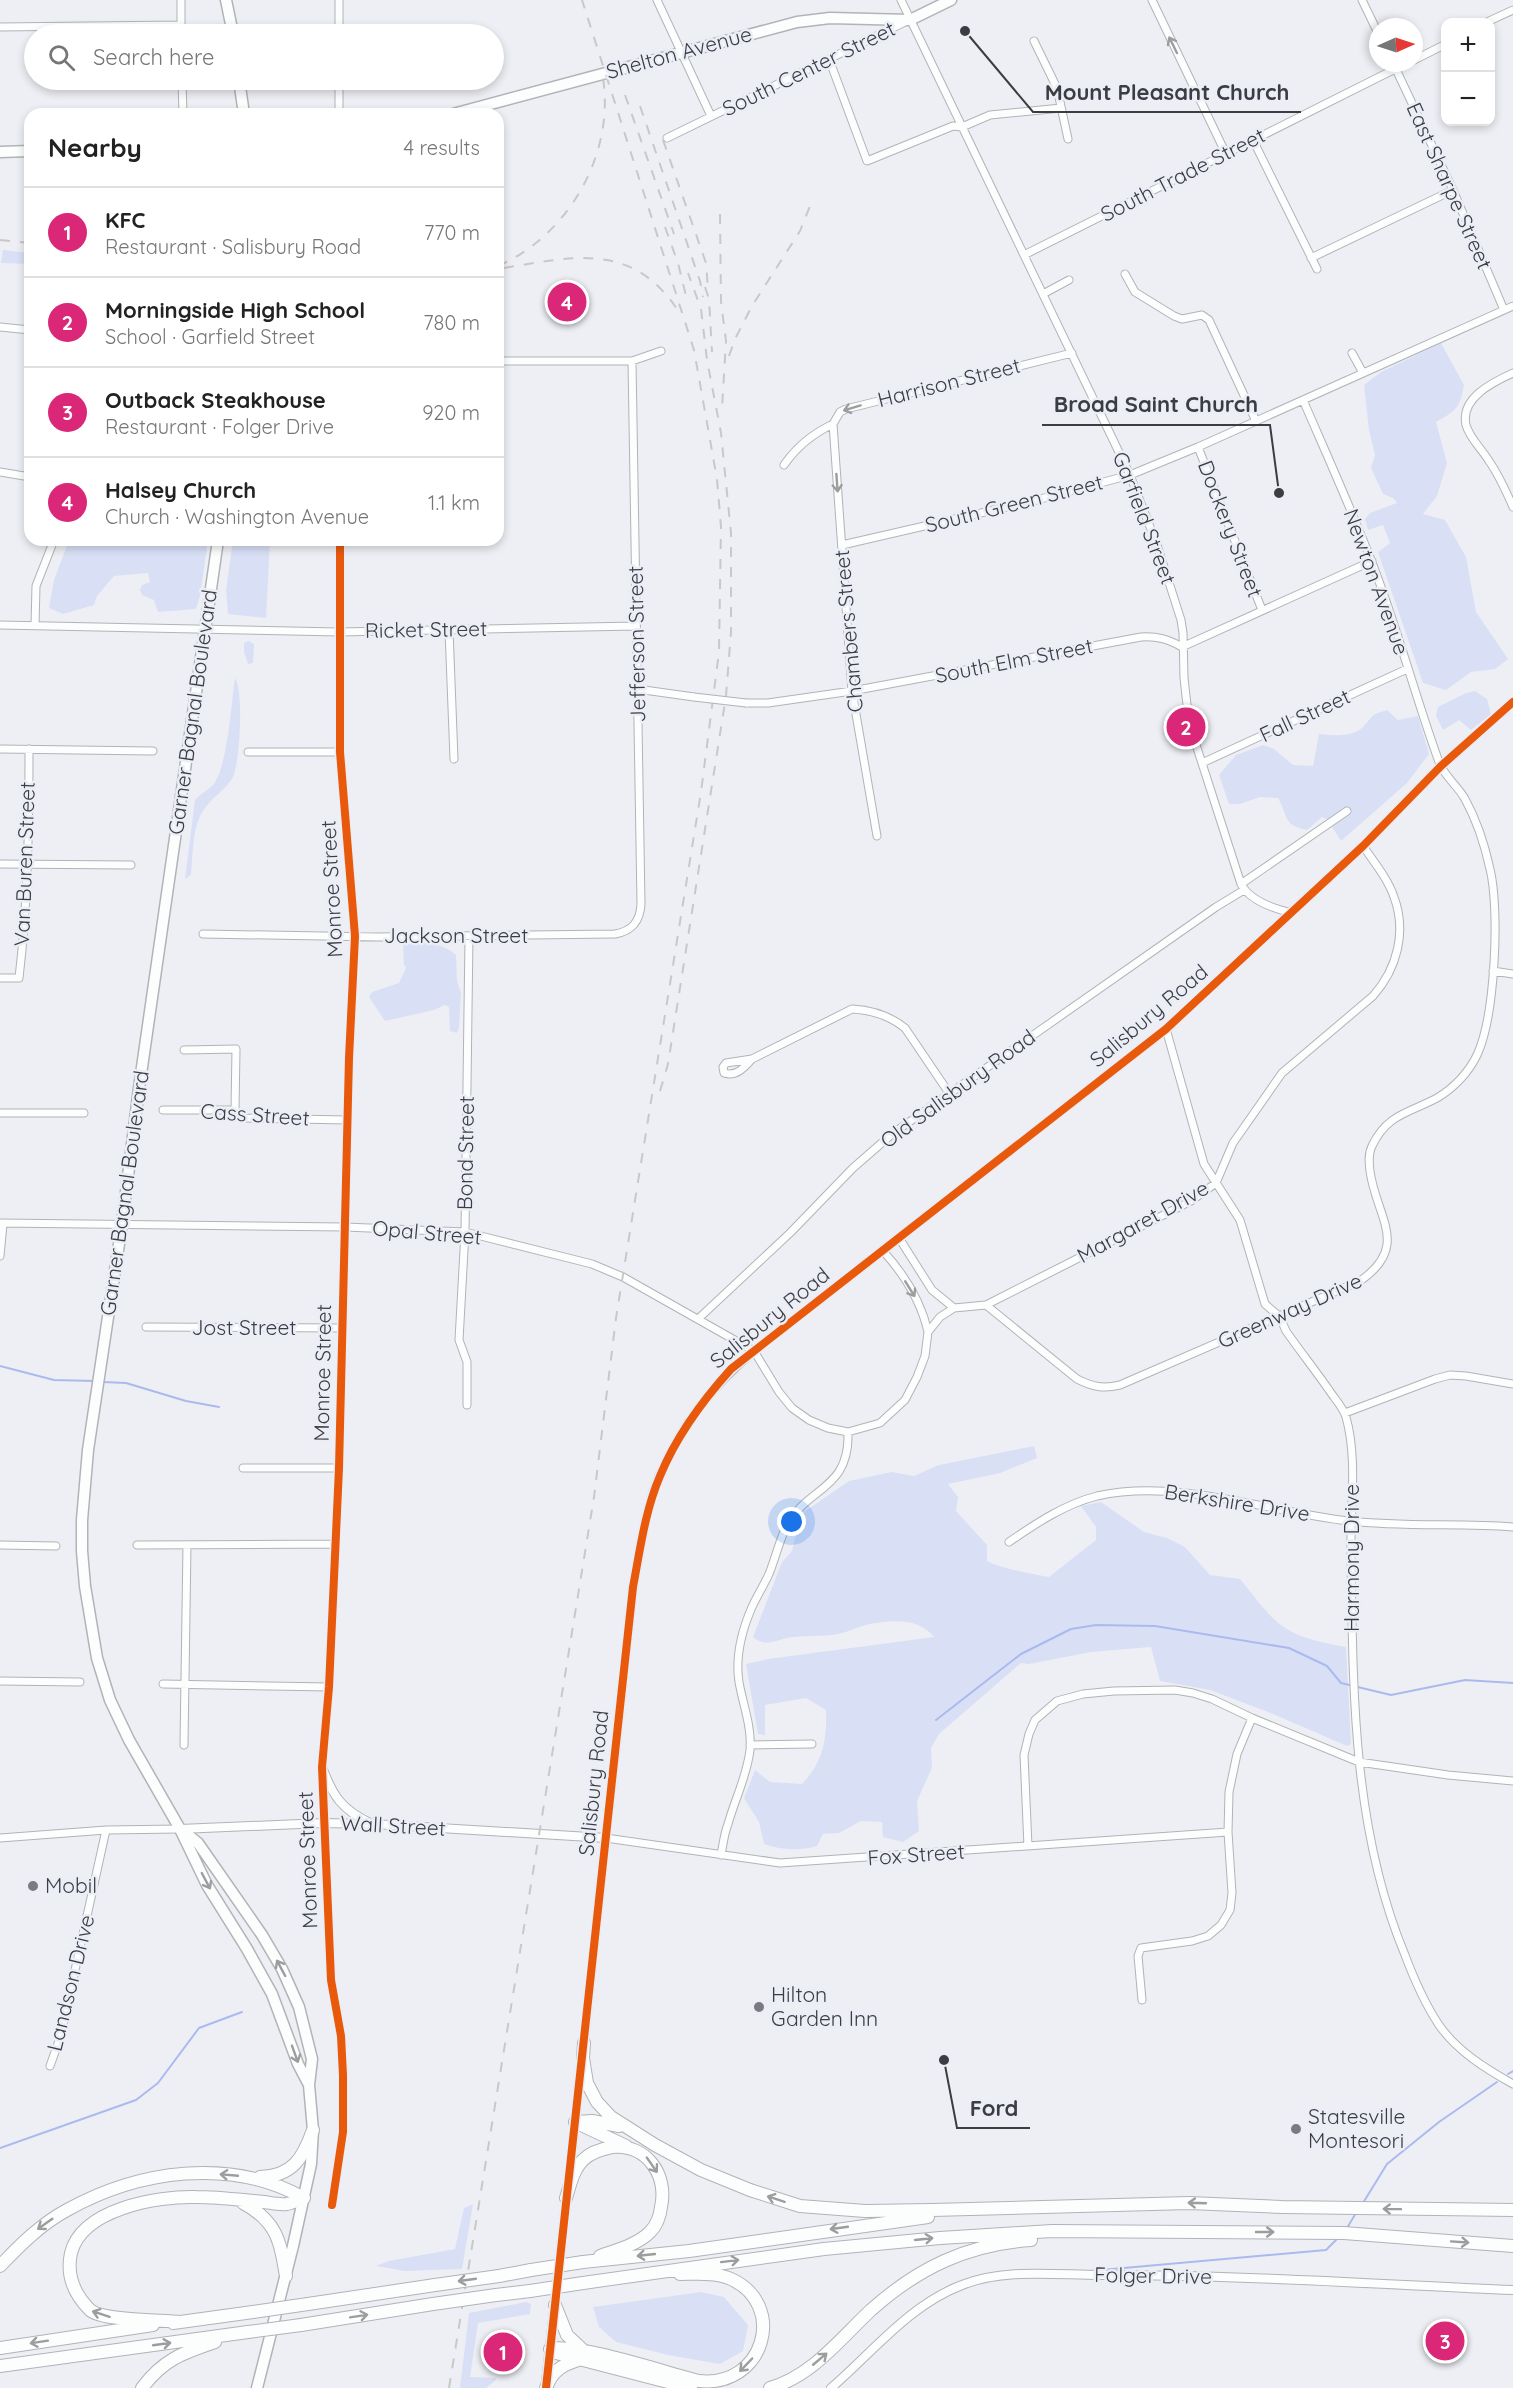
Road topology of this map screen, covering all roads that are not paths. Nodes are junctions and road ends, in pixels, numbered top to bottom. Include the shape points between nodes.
1 (181, 0) edge
2 (226, 0) edge
3 (339, 0) edge
4 (657, 0) edge
5 (901, 0) edge
6 (951, 0) edge
7 (1152, 0) edge
8 (1362, 0) edge
9 (1513, 10) edge
10 (1371, 18) edge
11 (1495, 18) edge
12 (910, 20) junction
13 (181, 24) edge
14 (231, 24) edge
15 (339, 24) edge
16 (0, 27) edge
17 (24, 27) edge
18 (1034, 41) dead end
19 (1441, 46) edge
20 (681, 52) junction
21 (1423, 56) edge
22 (829, 59) junction
23 (1383, 72) edge
24 (1397, 72) edge
25 (182, 90) edge
26 (240, 90) edge
27 (339, 90) edge
28 (183, 108) edge
29 (243, 108) edge
30 (339, 108) edge
31 (486, 108) edge
32 (1061, 108) junction
33 (711, 116) junction
34 (962, 127) junction
35 (667, 138) dead end
36 (1068, 139) dead end
37 (1253, 140) junction
38 (24, 151) edge
39 (0, 152) edge
40 (1226, 154) junction
41 (1453, 190) junction
42 (1024, 255) junction
43 (1311, 258) junction
44 (1317, 268) dead end
45 (1125, 274) dead end
46 (1069, 280) dead end
47 (1042, 294) junction
48 (1513, 306) edge
49 (1504, 310) junction
50 (0, 327) edge
51 (24, 329) edge
52 (661, 351) dead end
53 (1072, 353) junction
54 (1352, 353) dead end
55 (504, 361) edge
56 (632, 361) junction
57 (1363, 373) junction
58 (1513, 373) edge
59 (1303, 400) junction
60 (1256, 421) junction
61 (833, 424) junction
62 (1198, 447) junction
63 (784, 465) dead end
64 (0, 472) edge
65 (1130, 475) junction
66 (24, 476) edge
67 (1513, 507) edge
68 (842, 544) junction
69 (52, 546) edge
70 (217, 546) edge
71 (340, 546) edge
72 (1372, 561) junction
73 (1262, 610) junction
74 (0, 625) edge
75 (34, 626) junction
76 (636, 626) junction
77 (207, 629) junction
78 (449, 630) junction
79 (339, 632) junction
80 (1182, 646) junction
81 (1407, 669) junction
82 (638, 689) junction
83 (852, 691) junction
84 (1513, 702) edge
85 (0, 749) edge
86 (29, 749) junction
87 (153, 751) dead end
88 (248, 752) dead end
89 (340, 752) junction
90 (454, 759) dead end
91 (1202, 763) junction
92 (1441, 766) junction
93 (1347, 811) dead end
94 (877, 836) dead end
95 (1363, 846) junction
96 (0, 864) edge
97 (28, 864) junction
98 (131, 865) dead end
99 (1243, 887) junction
100 (1292, 913) junction
101 (635, 925) joint
102 (203, 934) dead end
103 (355, 936) junction
104 (469, 936) junction
105 (1493, 971) junction
106 (1513, 974) edge
107 (0, 978) edge
108 (1166, 1029) junction
109 (184, 1050) dead end
110 (752, 1059) dead end
111 (949, 1093) junction
112 (163, 1110) dead end
113 (235, 1110) junction
114 (0, 1113) edge
115 (84, 1113) dead end
116 (348, 1119) junction
117 (1216, 1183) junction
118 (1, 1223) edge
119 (122, 1224) junction
120 (345, 1227) junction
121 (465, 1232) junction
122 (899, 1238) junction
123 (882, 1251) junction
124 (0, 1256) edge
125 (986, 1305) junction
126 (954, 1308) junction
127 (1280, 1317) junction
128 (698, 1319) junction
129 (146, 1327) dead end
130 (342, 1328) junction
131 (928, 1332) junction
132 (754, 1351) junction
133 (1513, 1384) edge
134 (467, 1405) dead end
135 (1345, 1413) junction
136 (848, 1432) junction
137 (243, 1468) dead end
138 (339, 1468) junction
139 (1350, 1521) junction
140 (1513, 1527) edge
141 (1009, 1542) dead end
142 (336, 1544) junction
143 (0, 1545) edge
144 (137, 1545) dead end
145 (187, 1545) junction
146 (56, 1546) dead end
147 (0, 1682) edge
148 (80, 1682) dead end
149 (163, 1684) dead end
150 (185, 1685) junction
151 (329, 1687) junction
152 (1252, 1718) junction
153 (812, 1744) dead end
154 (184, 1745) dead end
155 (750, 1745) junction
156 (1359, 1762) junction
157 (322, 1767) junction
158 (1513, 1781) edge
159 (323, 1823) junction
160 (373, 1824) junction
161 (180, 1829) junction
162 (106, 1830) junction
163 (1228, 1832) junction
164 (0, 1838) edge
165 (606, 1838) junction
166 (1028, 1846) junction
167 (721, 1855) junction
168 (1142, 2000) dead end
169 (584, 2043) junction
170 (50, 2066) dead end
171 (1513, 2084) edge
172 (309, 2085) junction
173 (575, 2122) junction
174 (629, 2129) junction
175 (313, 2130) junction
176 (632, 2148) junction
177 (256, 2177) junction
178 (304, 2198) junction
179 (566, 2198) junction
180 (228, 2199) junction
181 (332, 2205) dead end
182 (1001, 2208) junction
183 (1513, 2210) edge
184 (1229, 2232) junction
185 (1513, 2246) edge
186 (583, 2262) junction
187 (0, 2265) edge
188 (286, 2276) junction
189 (610, 2279) junction
190 (1513, 2290) edge
191 (555, 2305) junction
192 (180, 2322) junction
193 (248, 2332) junction
194 (0, 2348) edge
195 (550, 2349) junction
196 (582, 2356) junction
197 (0, 2366) edge
198 (142, 2388) edge
199 (257, 2388) edge
200 (546, 2388) edge
201 (691, 2388) edge
202 (770, 2388) edge
203 (831, 2388) edge

1 - 13 street
2 - 14 main road
3 - 15 street
4 - 20 street
5 - 12 street, Garfield Street
6 - 12 main road, South Center Street
40 -> 7 street
8 - 10 street
9 - 11 street
12 - 20 main road, Shelton Avenue via 830,18 798,22
12 - 22 street, South Center Street
12 - 34 street, Garfield Street
16 - 17 street
18 - 32 street via 1057,88
19 - 21 street
20 - 31 main road, Shelton Avenue
20 - 33 street
22 - 33 street, South Center Street
22 - 34 street via 867,161 953,126
23 - 37 street, South Trade Street
24 - 41 street, East Sharpe Street
25 - 28 street
26 - 29 main road
27 - 30 street
32 - 34 street via 990,115
32 - 36 street
33 - 35 street, South Center Street
34 - 42 street, Garfield Street
37 - 40 street, South Trade Street
37 - 43 street
38 - 39 main road
40 - 42 street, South Trade Street
41 - 43 street
41 - 49 street, East Sharpe Street
42 - 47 street, Garfield Street
43 - 44 street
45 - 60 street via 1135,292 1174,316 1206,316
46 - 47 street
47 - 53 street, Garfield Street
48 - 49 street, South Green Street
49 - 57 street, South Green Street
50 - 51 street
52 - 56 street
53 -> 61 street, Harrison Street via 846,410 840,412
53 - 65 street, Garfield Street
54 - 57 street
55 - 56 street
56 - 76 street, Jefferson Street
57 - 59 street, South Green Street
58 - 67 street via 1474,396 1467,409 1466,424
59 - 60 street, South Green Street
59 - 72 street, Newton Avenue
60 - 62 street, South Green Street
61 - 63 street, Harrison Street via 807,439
61 -> 68 street, Chambers Street
62 - 65 street, South Green Street
62 - 73 street, Dockery Street
64 - 66 street
65 - 68 street, South Green Street
65 - 80 street, Garfield Street via 1181,620
68 - 83 street, Chambers Street
69 - 75 street via 36,585
70 - 77 main road, Garner Bagnal Boulevard
71 - 79 street, Monroe Street
72 - 73 street
72 - 81 street, Newton Avenue
73 - 80 street
74 - 75 street, Ricket Street
75 - 77 street, Ricket Street
76 - 78 street, Ricket Street
76 - 82 street, Jefferson Street
77 - 79 street, Ricket Street
77 - 119 main road, Garner Bagnal Boulevard
78 - 79 street, Ricket Street
78 - 90 street
79 - 89 street, Monroe Street
80 - 83 street, South Elm Street via 1170,639 1141,637
80 - 91 street, Garfield Street via 1186,710
81 - 91 street, Fall Street
81 - 92 street, Newton Avenue
82 - 83 street, South Elm Street, bridge via 746,703
82 - 101 street, Jefferson Street via 641,904
83 - 94 street, Chambers Street
84 - 92 street, Salisbury Road
85 - 86 street
86 - 87 street
86 - 97 street, Van Buren Street
88 - 89 street
89 - 103 street, Monroe Street
91 - 99 street, Garfield Street
92 - 95 street, Salisbury Road
92 - 105 street, Greenway Drive via 1465,799 1490,868 1495,913
93 - 99 street, Old Salisbury Road
95 - 100 street, Salisbury Road
95 - 117 street, Margaret Drive via 1387,882 1396,904 1399,929 1395,963 1373,996 1282,1073 1233,1143
96 - 97 street
97 - 98 street
97 - 107 street, Van Buren Street via 19,978
99 - 100 street via 1274,909
99 - 111 street, Old Salisbury Road
100 - 108 street, Salisbury Road
101 - 104 street, Jackson Street via 615,934
102 - 103 street, Jackson Street
103 - 104 street, Jackson Street
103 - 116 street, Monroe Street
104 - 121 street, Bond Street
105 - 106 street
105 - 127 street, Greenway Drive via 1484,1036 1465,1074 1438,1097 1390,1120 1370,1151 1371,1181 1386,1227 1383,1259 1360,1281
108 - 117 street, Harmony Drive via 1204,1164
108 - 122 street, Salisbury Road
109 - 113 street via 236,1049
110 - 111 street via 852,1009 865,1010 905,1028
111 - 128 street, Old Salisbury Road via 870,1152
112 - 113 street, Cass Street
113 - 116 street, Cass Street via 245,1118
114 - 115 street
116 - 120 street, Monroe Street
117 - 125 street, Margaret Drive via 1191,1201
117 - 127 street, Harmony Drive via 1240,1220 1264,1304
118 - 119 street, Opal Street
118 - 124 street
119 - 120 street, Opal Street
119 - 161 main road, Garner Bagnal Boulevard via 88,1450 82,1520 85,1586 97,1659 110,1700
120 - 121 street, Opal Street
120 - 130 street, Monroe Street
121 - 128 street, Opal Street via 592,1264
121 - 134 street, Bond Street via 459,1340 468,1367
122 - 123 street, Salisbury Road
122 - 126 street via 932,1290
123 -> 131 street via 921,1305
123 - 132 street, Salisbury Road
125 - 126 street, Margaret Drive
125 - 127 street, Greenway Drive via 1077,1379 1105,1388
126 - 131 street
127 - 135 street, Harmony Drive
128 - 132 street, Opal Street
129 - 130 street, Jost Street
130 - 138 street, Monroe Street
131 - 136 street via 925,1356 906,1400 880,1423
132 - 136 street via 792,1408 809,1420
132 - 165 street, Salisbury Road via 731,1369 695,1415 660,1477 650,1509 633,1587
133 - 135 street via 1450,1375
135 - 139 street, Harmony Drive via 1353,1459
136 - 155 street via 842,1469 797,1511 787,1526 743,1630 738,1655 739,1681
137 - 138 street
138 - 142 street, Monroe Street
139 - 140 street, Berkshire Drive
139 - 141 street, Berkshire Drive via 1190,1494 1127,1491 1065,1508
139 - 156 street, Harmony Drive
142 - 145 street
142 - 151 street, Monroe Street
143 - 146 street
144 - 145 street
145 - 150 street
147 - 148 street
149 - 150 street
150 - 151 street
150 - 154 street
151 - 157 street, Monroe Street
152 - 156 street
152 - 163 street via 1237,1754 1229,1792
152 - 166 street via 1212,1699 1175,1690 1114,1690 1057,1701 1035,1720 1024,1755
153 - 155 street
155 - 167 street via 746,1772
156 - 158 street
156 - 171 street, Harmony Drive via 1376,1874 1413,1975 1440,2026 1486,2068
157 - 159 street, Monroe Street
157 - 160 street via 338,1801
159 - 160 street, Wall Street
159 - 161 street, Wall Street
159 - 181 street, Monroe Street via 331,1980 343,2074 343,2132
160 - 165 street, Wall Street
161 - 162 street, Wall Street
161 -> 172 main road, Garner Bagnal Boulevard via 207,1885 272,1994
172 -> 161 main road, Garner Bagnal Boulevard via 312,2059 307,2034 282,1969 198,1843
162 - 164 street, Wall Street
162 - 170 street, Landson Drive via 60,2038
163 - 166 street, Fox Street
163 - 168 street via 1230,1910 1208,1936 1141,1947 1138,1956
165 - 167 street, Fox Street
165 - 169 street, Salisbury Road
166 - 167 street, Fox Street via 807,1863
169 - 173 street, Salisbury Road
169 - 174 highway via 587,2083 597,2102
172 - 175 main road, Garner Bagnal Boulevard
173 - 174 highway via 602,2122
173 - 176 highway
173 - 179 street, Salisbury Road
182 -> 174 highway via 865,2211 800,2206 701,2170
175 - 177 highway via 296,2163 271,2177
175 - 178 main road, Garner Bagnal Boulevard
176 - 179 highway via 608,2148 591,2154 571,2179
176 -> 186 highway via 655,2166 661,2180 660,2217 650,2232 634,2243
177 - 178 highway
177 -> 187 highway via 189,2173 127,2183 65,2211 35,2232
178 - 180 highway via 287,2204
178 - 188 main road, Garner Bagnal Boulevard
179 - 191 street, Salisbury Road
180 - 188 highway via 258,2211 271,2224 280,2241
192 -> 180 highway via 94,2313 79,2299 71,2282 69,2263 73,2245 84,2229 99,2218 130,2206 162,2199
183 -> 182 highway via 1189,2203
182 -> 186 highway
184 -> 185 highway via 1344,2233
189 -> 184 highway via 824,2249 940,2238 1052,2231
202 -> 184 highway via 802,2374 902,2284 937,2263 975,2248 1029,2240
186 -> 192 highway, bridge
188 - 199 main road, Garner Bagnal Boulevard
193 -> 189 highway, bridge
189 -> 196 highway via 661,2274 713,2274 730,2278 756,2301 762,2317 759,2351 735,2376 708,2382
190 - 203 street, Folger Drive via 1255,2277 1038,2275 978,2279 934,2298 919,2309
191 - 195 street, Salisbury Road
191 - 196 highway via 567,2336
192 -> 194 highway
197 -> 193 highway
193 - 198 highway via 178,2355 152,2374
195 - 196 highway via 558,2354
195 - 200 street, Salisbury Road
196 - 200 highway via 550,2376
196 - 201 highway

